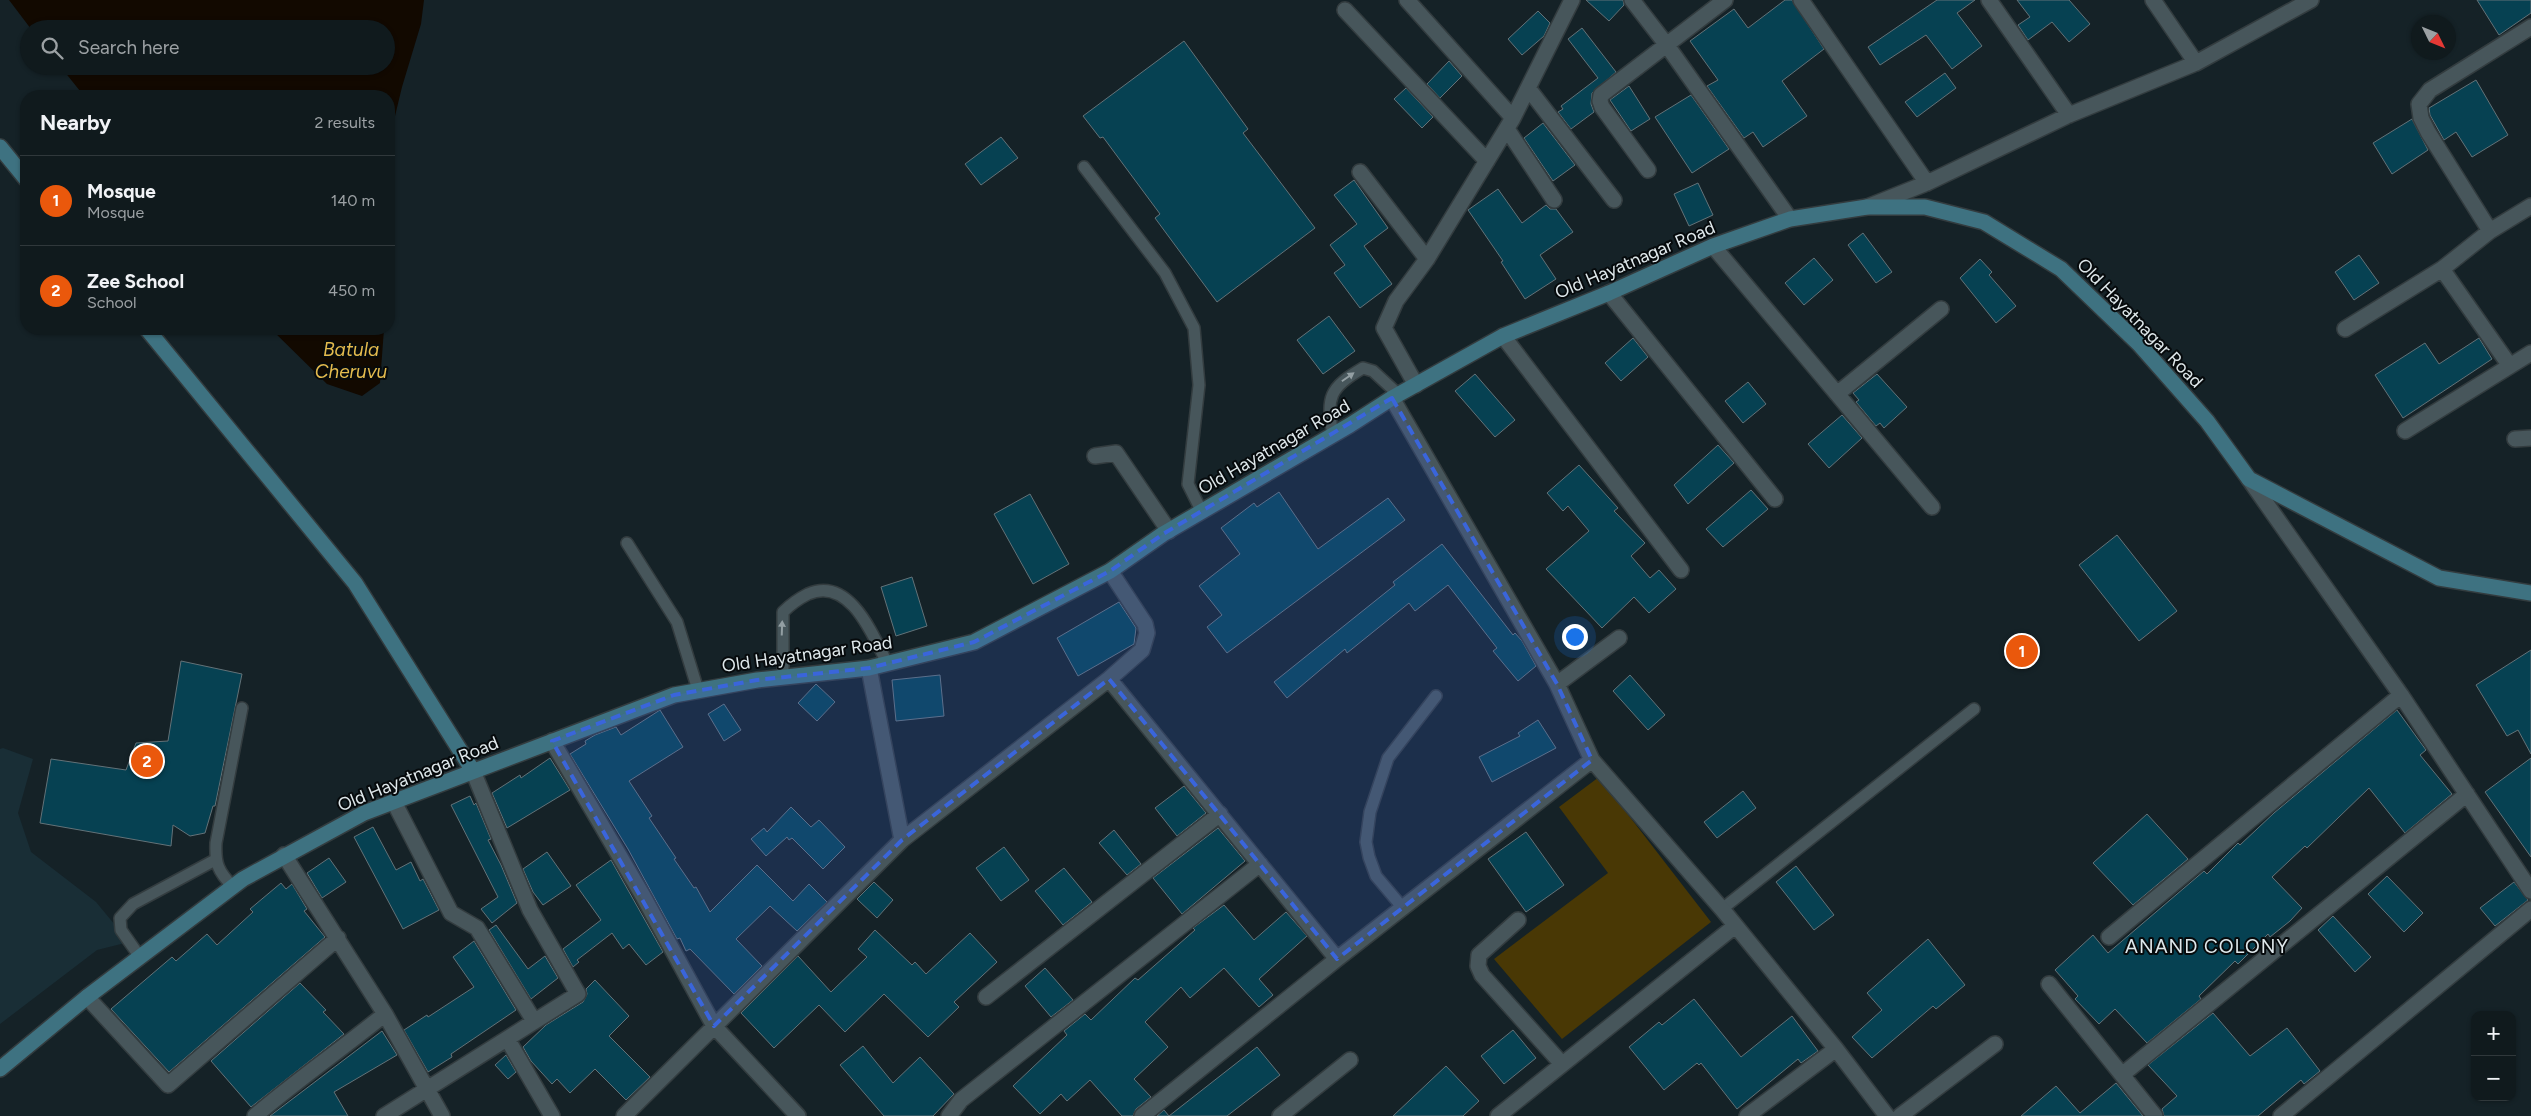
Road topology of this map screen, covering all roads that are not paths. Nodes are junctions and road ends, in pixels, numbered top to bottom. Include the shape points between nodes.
1 (1407, 0) edge
2 (1572, 0) edge
3 (1632, 0) edge
4 (1725, 0) edge
5 (1801, 0) edge
6 (1988, 0) edge
7 (2153, 0) edge
8 (2311, 0) edge
9 (1345, 10) dead end
10 (2531, 27) edge
11 (1666, 44) junction
12 (2196, 63) junction
13 (1528, 88) junction
14 (2069, 115) junction
15 (1510, 124) junction
16 (0, 147) edge
17 (1487, 161) junction
18 (1084, 167) dead end
19 (1648, 170) dead end
20 (20, 172) edge
21 (1360, 172) dead end
22 (1927, 183) junction
23 (1554, 200) dead end
24 (1614, 200) dead end
25 (2531, 206) edge
26 (1867, 207) junction
27 (1790, 219) junction
28 (2490, 231) junction
29 (1713, 246) junction
30 (1427, 259) junction
31 (2442, 269) junction
32 (1609, 293) junction
33 (1941, 309) dead end
34 (2345, 329) dead end
35 (152, 335) edge
36 (1503, 336) junction
37 (2531, 353) edge
38 (2510, 366) junction
39 (1416, 385) junction
40 (1837, 394) junction
41 (1395, 397) junction
42 (2405, 431) dead end
43 (1333, 435) junction
44 (2531, 438) edge
45 (2516, 439) dead end
46 (1095, 456) dead end
47 (2249, 479) junction
48 (1775, 499) dead end
49 (1932, 508) dead end
50 (1202, 512) junction
51 (1169, 531) junction
52 (627, 543) dead end
53 (1681, 570) dead end
54 (1110, 571) junction
55 (2531, 593) edge
56 (1619, 638) dead end
57 (887, 663) junction
58 (869, 668) junction
59 (783, 677) junction
60 (1109, 679) junction
61 (1557, 684) junction
62 (698, 690) junction
63 (2401, 695) junction
64 (1436, 696) dead end
65 (242, 708) dead end
66 (1974, 709) dead end
67 (552, 741) junction
68 (1592, 760) junction
69 (474, 771) junction
70 (2467, 794) junction
71 (394, 802) junction
72 (1220, 814) junction
73 (902, 840) junction
74 (284, 855) junction
75 (215, 860) junction
76 (1260, 864) junction
77 (233, 887) junction
78 (2531, 891) edge
79 (1402, 908) junction
80 (2531, 908) edge
81 (1722, 909) junction
82 (1518, 920) dead end
83 (1736, 926) junction
84 (2109, 937) dead end
85 (338, 938) junction
86 (140, 957) junction
87 (1337, 959) junction
88 (2049, 984) dead end
89 (87, 997) junction
90 (986, 997) dead end
91 (384, 1014) junction
92 (534, 1021) junction
93 (714, 1026) junction
94 (508, 1040) junction
95 (1995, 1044) dead end
96 (1836, 1049) junction
97 (1350, 1060) dead end
98 (1562, 1064) junction
99 (0, 1069) edge
100 (2123, 1074) junction
101 (428, 1088) junction
102 (255, 1116) edge
103 (384, 1116) edge
104 (442, 1116) edge
105 (552, 1116) edge
106 (624, 1116) edge
107 (798, 1116) edge
108 (949, 1116) edge
109 (1142, 1116) edge
110 (1280, 1116) edge
111 (1498, 1116) edge
112 (1747, 1116) edge
113 (1887, 1116) edge
114 (1900, 1116) edge
115 (2155, 1116) edge
116 (2281, 1116) edge

1 - 15 street
2 - 13 street
3 - 11 street
4 - 11 street
5 - 22 street
6 - 14 street
7 - 12 street
8 - 12 street
9 - 17 street
10 - 28 street via 2430,90 2419,104 2428,132
11 - 19 street via 1605,90 1600,101
11 - 27 street
12 - 14 street
13 - 15 street
13 - 24 street
14 - 22 street
15 - 17 street
15 - 23 street
16 - 20 street
17 - 30 street
18 - 50 lane via 1165,273 1194,328 1199,385 1188,484
21 - 30 street
22 - 26 street
25 - 28 street
26 - 27 street, Old Hayatnagar Road
26 - 47 street, Old Hayatnagar Road via 1925,206 1984,222 2061,270 2151,358 2207,420
27 - 29 street, Old Hayatnagar Road
28 - 31 street
29 - 32 street, Old Hayatnagar Road
29 - 40 street
30 - 39 street via 1396,301 1384,328
31 - 34 street
31 - 38 street
32 - 36 street, Old Hayatnagar Road
32 - 48 street
33 - 40 street
35 - 69 street via 354,583
36 - 39 street, Old Hayatnagar Road
36 - 53 street
37 - 38 street
38 - 42 street
39 - 41 street, Old Hayatnagar Road
40 - 49 street
41 - 43 street, Old Hayatnagar Road
43 -> 41 lane via 1330,397 1349,376 1363,368 1374,371
41 - 61 street
43 - 50 street, Old Hayatnagar Road
44 - 45 street
46 - 51 street via 1116,453
47 - 55 street, Old Hayatnagar Road via 2439,578
47 - 63 street
50 - 51 street, Old Hayatnagar Road
51 - 54 street, Old Hayatnagar Road
52 - 62 lane via 677,622
54 - 57 street, Old Hayatnagar Road via 974,642
54 - 60 street via 1145,624 1147,633 1142,650
56 - 61 street
57 - 58 street, Old Hayatnagar Road
59 -> 57 lane via 783,612 791,603 820,589 833,590 848,601 874,636
58 - 59 street, Old Hayatnagar Road
58 - 73 street
59 - 62 street, Old Hayatnagar Road
60 - 72 street
60 - 73 street
61 - 68 street
62 - 67 street, Old Hayatnagar Road via 674,695
63 - 70 street
63 - 84 street
64 - 79 lane via 1388,758 1370,812 1366,842 1369,857 1376,876
65 - 75 lane
66 - 81 lane
67 - 69 street, Old Hayatnagar Road
67 - 93 street
68 - 79 street
68 - 81 street
69 - 71 street, Old Hayatnagar Road
69 - 92 street via 530,910 578,994
70 - 78 street
70 - 100 street
71 - 74 street, Old Hayatnagar Road via 364,813
71 - 92 street via 451,913 477,928
72 - 76 street
72 - 90 street
73 - 93 street
74 - 77 street, Old Hayatnagar Road
74 - 85 street
75 - 77 lane
75 - 86 lane via 132,904 120,918 121,930
76 - 87 street
76 - 108 street via 961,1100
77 - 86 street, Old Hayatnagar Road
79 - 87 street
80 - 116 street
81 - 83 street
82 - 98 street via 1479,955 1478,966 1482,975
83 - 96 street
83 - 98 street
85 - 89 street via 168,1085
85 - 91 street
86 - 89 street, Old Hayatnagar Road
87 - 109 street
88 - 100 street
89 - 99 street, Old Hayatnagar Road
91 - 101 street
91 - 102 street
92 - 94 street
93 - 106 street
93 - 107 street
94 - 101 street
94 - 105 street
95 - 114 street
96 - 112 street
96 - 113 street
97 - 110 street
98 - 111 street
100 - 115 street
101 - 103 street
101 - 104 street

